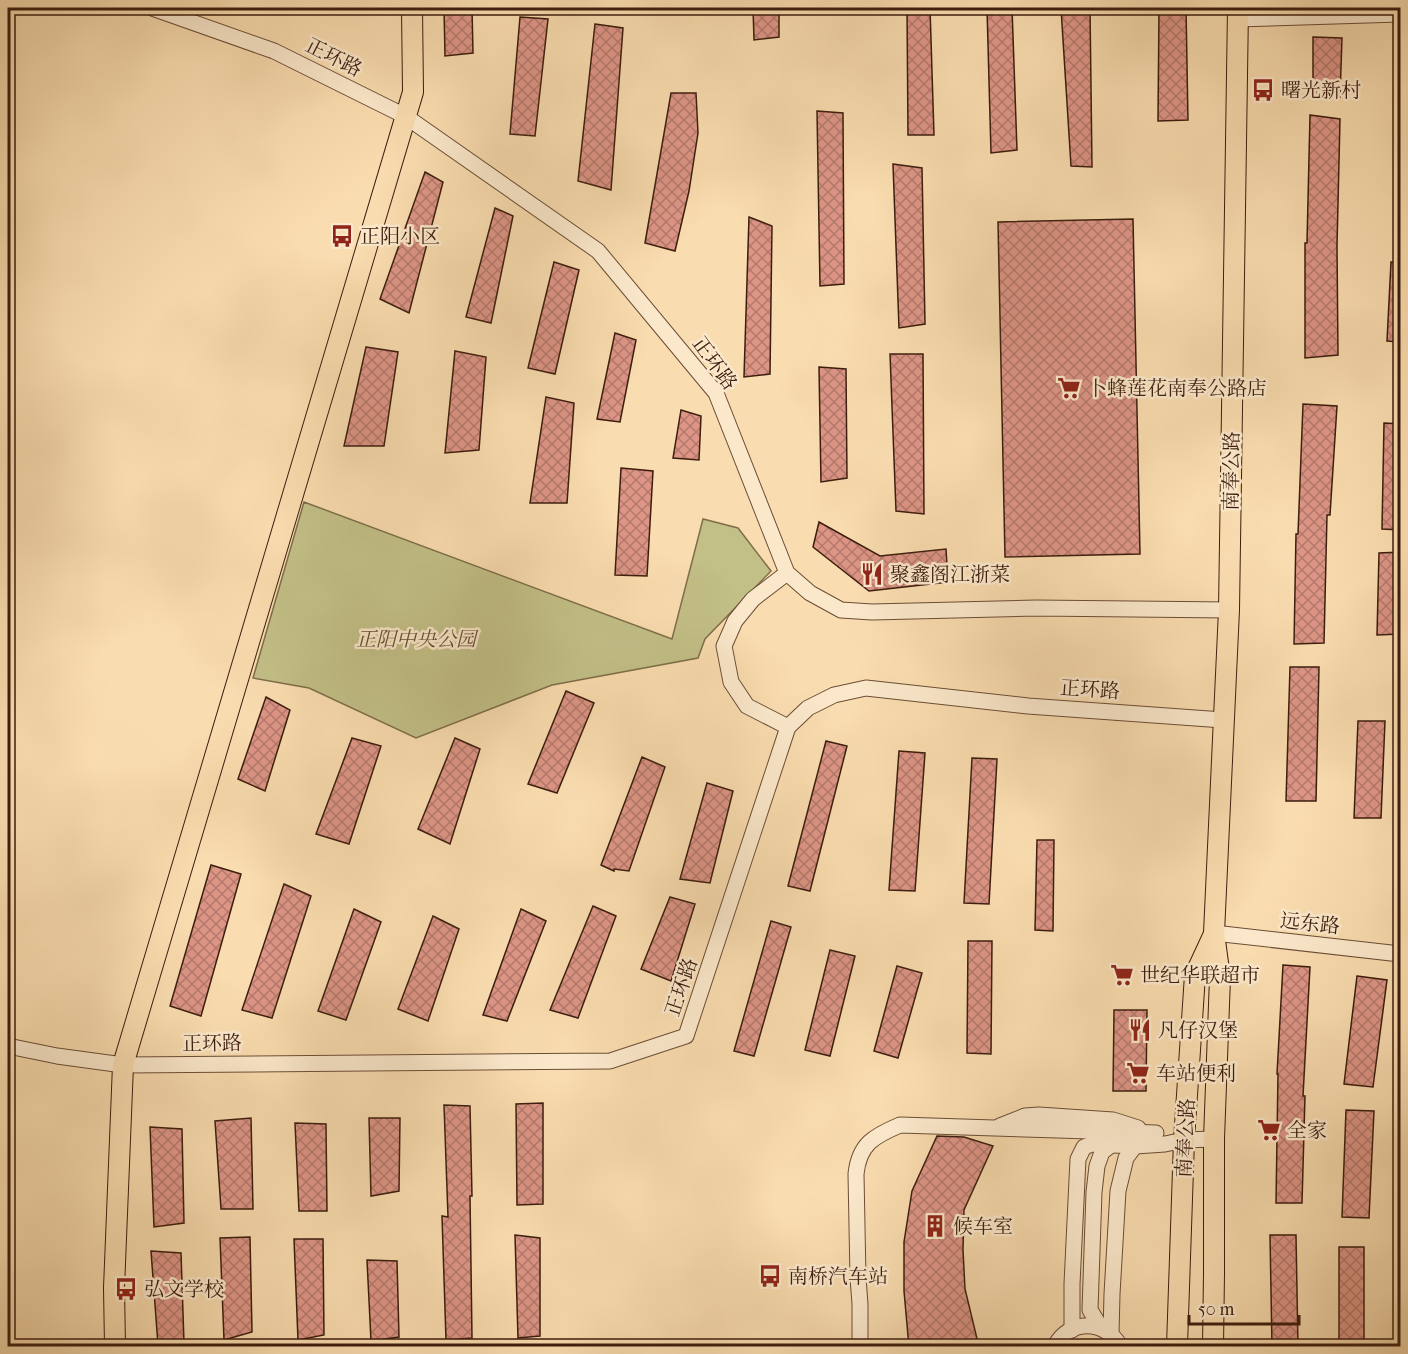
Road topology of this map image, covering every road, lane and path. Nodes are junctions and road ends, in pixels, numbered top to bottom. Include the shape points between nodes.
1 (152, 8) edge
2 (412, 8) edge
3 (1238, 13) edge
4 (1401, 14) edge
5 (405, 116) junction
6 (786, 573) junction
7 (1228, 610) junction
8 (1223, 720) junction
9 (788, 727) junction
10 (1214, 933) junction
11 (1401, 954) edge
12 (8, 1046) edge
13 (123, 1065) junction
14 (1214, 1139) junction
15 (1184, 1140) junction
16 (1111, 1145) junction
17 (1135, 1146) junction
18 (1072, 1330) junction
19 (1110, 1336) edge
20 (115, 1347) edge
21 (860, 1347) edge
22 (1055, 1347) edge
23 (1177, 1347) edge
24 (1213, 1347) edge

1 - 5 street, 正环路 via 274,51
2 - 5 main road via 413,92
3 - 4 street
3 - 7 main road, 南奉公路
5 - 6 street, 正环路 via 598,251 716,393
5 - 13 main road
6 - 7 street, 正环路 via 810,594 841,610
6 - 9 street via 753,599 735,621 724,646 731,682 747,706
7 - 8 main road, 南奉公路
8 - 9 street, 正环路 via 1028,706 866,688 834,695 808,708
8 - 10 main road, 南奉公路
9 - 13 street, 正环路 via 687,1036 610,1060
10 - 11 street, 远东路
10 - 14 main road, 南奉公路 via 1221,978
10 - 15 main road, 南奉公路 via 1195,975
12 - 13 street, 正环路
13 - 20 main road
14 - 15 street
14 - 24 main road, 南奉公路
15 - 17 street
15 - 21 street via 1156,1133 900,1125 879,1134 861,1150 856,1165
15 - 23 main road, 南奉公路
16 - 17 street
16 - 18 street via 1084,1147 1078,1159
16 - 19 street via 1102,1152 1097,1166 1090,1310
17 - 19 street via 1126,1158 1118,1191
18 - 19 street via 1089,1326
18 - 22 street

